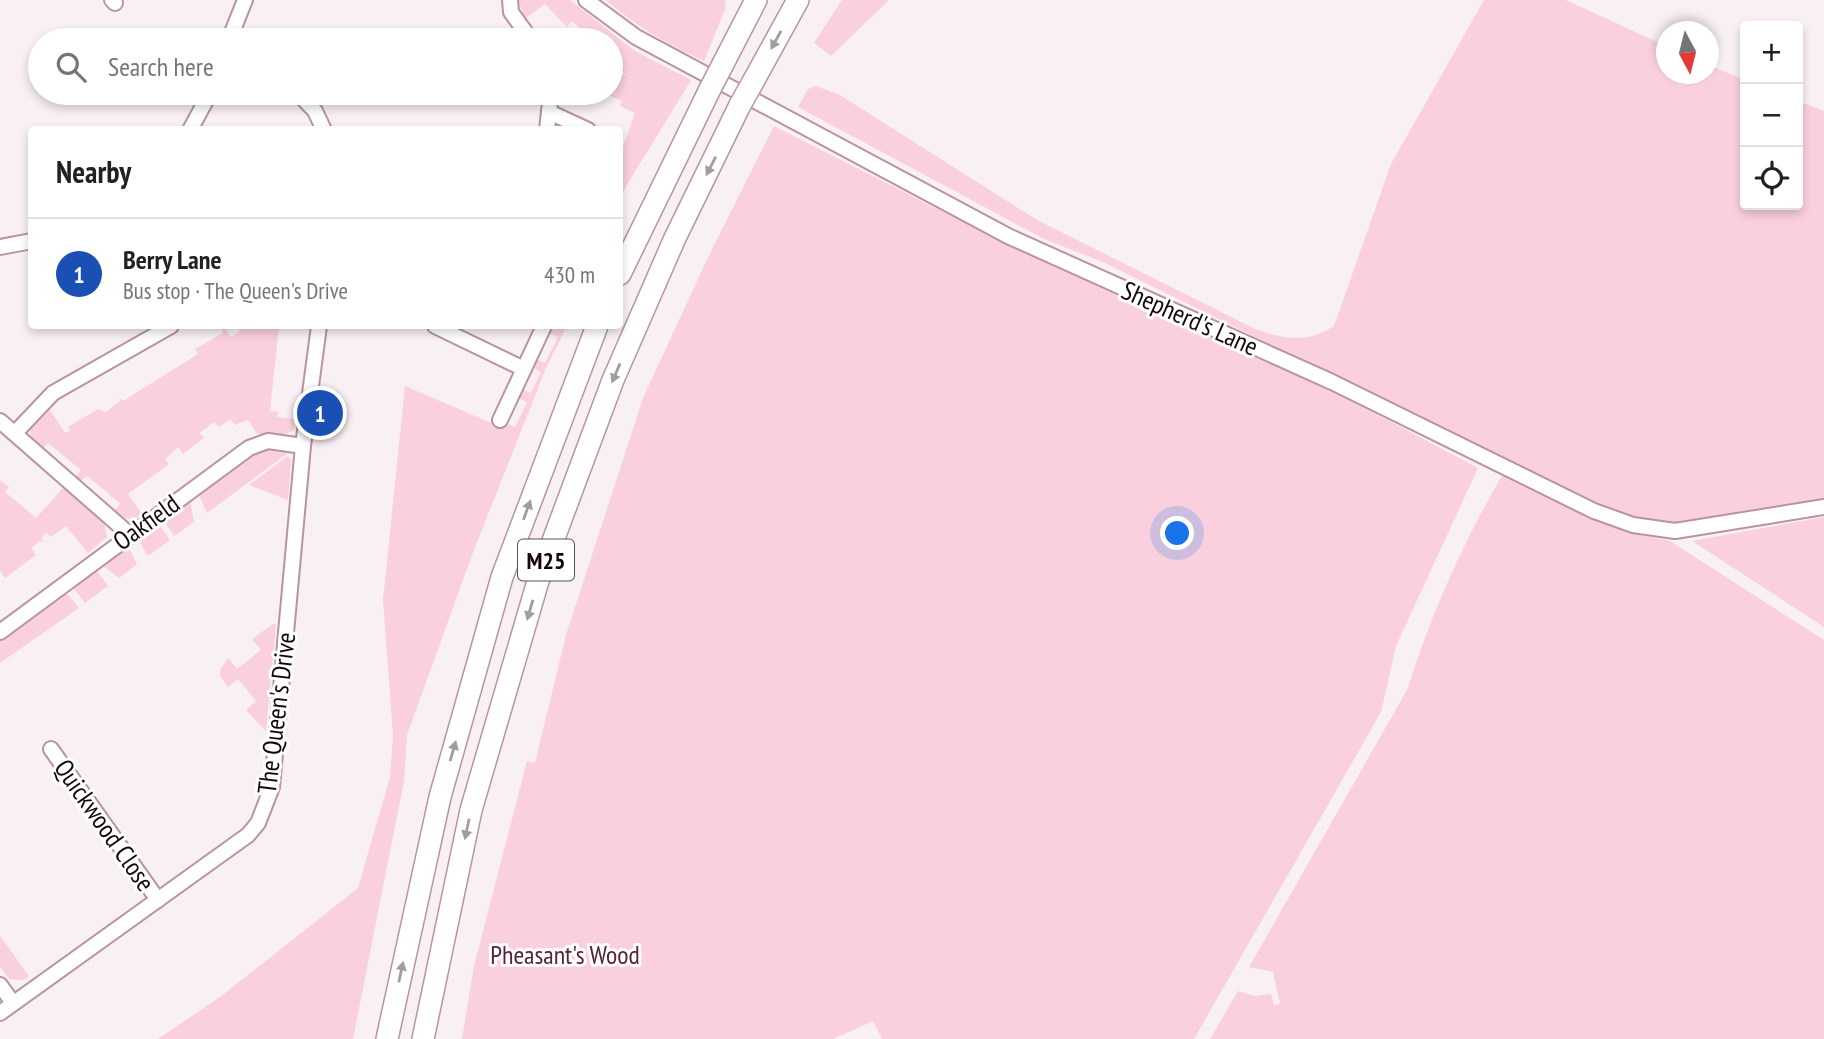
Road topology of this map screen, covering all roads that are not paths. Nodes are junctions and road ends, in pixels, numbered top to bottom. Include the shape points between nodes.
1 (244, 0) edge
2 (510, 0) edge
3 (586, 0) edge
4 (757, 0) edge
5 (798, 0) edge
6 (234, 28) edge
7 (523, 28) edge
8 (204, 105) edge
9 (309, 105) edge
10 (550, 105) edge
11 (549, 112) junction
12 (192, 126) edge
13 (322, 126) edge
14 (547, 126) edge
15 (579, 126) edge
16 (28, 242) edge
17 (0, 247) edge
18 (623, 268) edge
19 (166, 329) edge
20 (319, 329) edge
21 (441, 329) edge
22 (543, 329) edge
23 (596, 329) edge
24 (524, 369) junction
25 (500, 420) dead end
26 (0, 421) edge
27 (15, 433) junction
28 (303, 446) junction
29 (1824, 507) edge
30 (129, 534) junction
31 (0, 632) edge
32 (51, 749) dead end
33 (158, 900) junction
34 (0, 985) edge
35 (13, 1003) junction
36 (0, 1013) edge
37 (387, 1039) edge
38 (423, 1039) edge

1 - 6 street
2 - 7 street
3 - 29 street, Shepherd's Lane via 636,37 1008,236 1332,382 1594,511 1633,525 1675,531
4 - 18 highway, bridge
5 -> 38 highway, M25, bridge via 675,238 613,380 538,581 471,810
8 - 12 street
9 - 13 street
10 - 11 street
11 - 14 street
11 - 15 street
16 - 17 street
19 - 27 street via 53,393
20 - 28 street, The Queen's Drive
21 - 24 street
22 - 24 street
37 -> 23 highway, M25 via 440,797 502,577
24 - 25 street
26 - 27 street
27 - 30 street
28 - 30 street, Oakfield via 268,441 249,448
28 - 33 street, The Queen's Drive via 272,787 258,823 248,835
30 - 31 street, Oakfield
32 - 33 street, Quickwood Close
33 - 35 street, The Queen's Drive
34 - 35 street
35 - 36 street, The Queen's Drive

